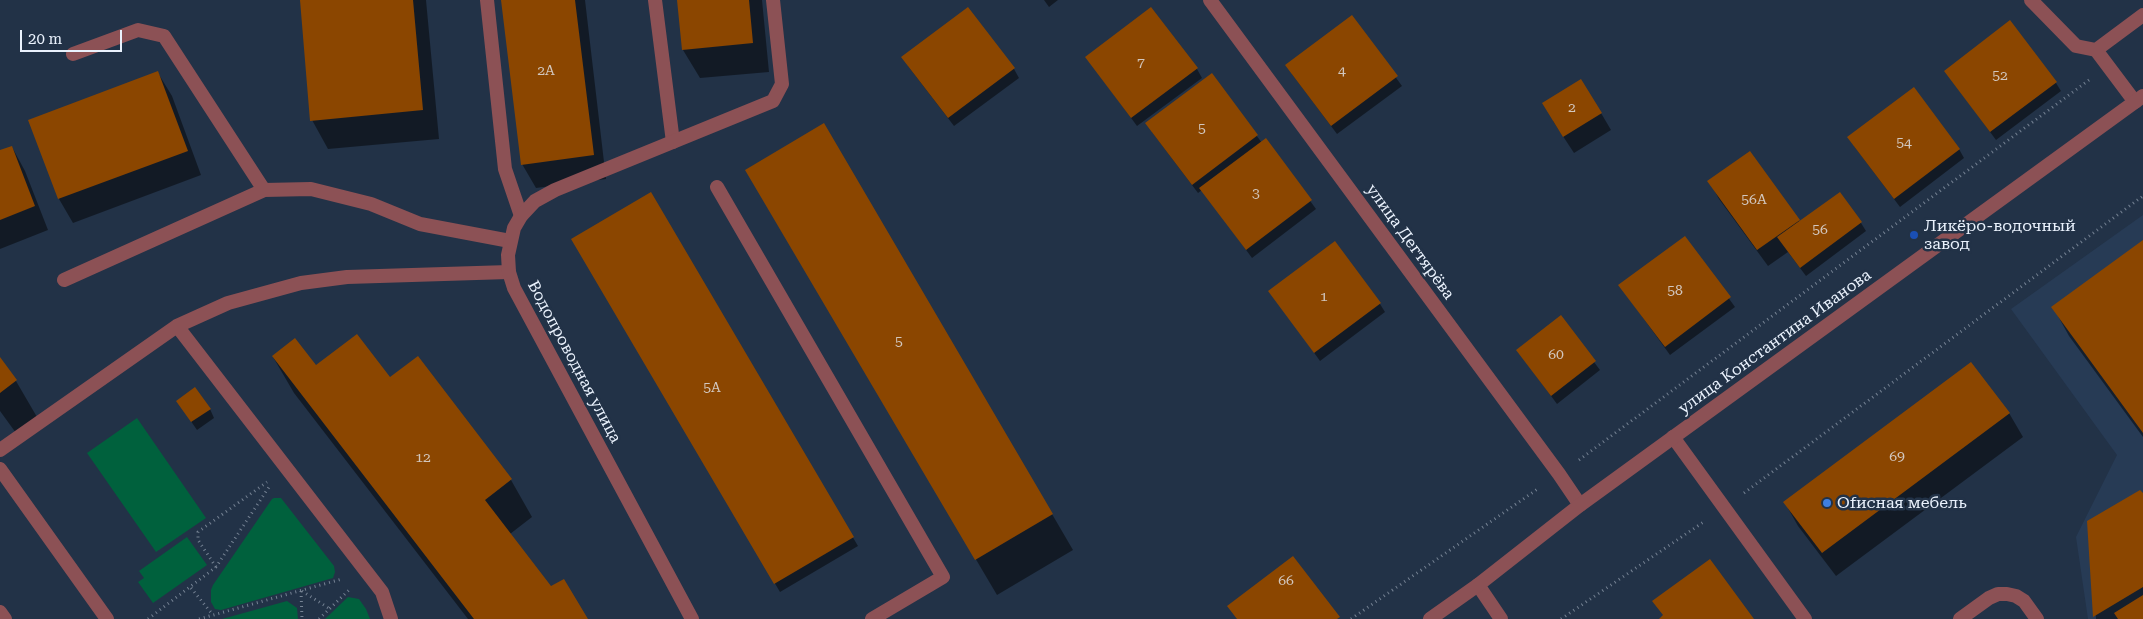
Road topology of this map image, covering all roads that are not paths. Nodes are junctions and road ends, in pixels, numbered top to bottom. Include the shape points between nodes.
1 (487, 0) edge
2 (655, 0) edge
3 (773, 0) edge
4 (1210, 0) edge
5 (2031, 0) edge
6 (2143, 15) edge
7 (2096, 50) junction
8 (73, 54) dead end
9 (2139, 99) edge
10 (673, 142) junction
11 (717, 187) dead end
12 (264, 190) junction
13 (521, 216) junction
14 (510, 241) junction
15 (509, 272) junction
16 (64, 280) dead end
17 (176, 326) junction
18 (1673, 437) junction
19 (0, 450) edge
20 (0, 469) edge
21 (1580, 505) junction
22 (1478, 585) junction
23 (0, 612) edge
24 (5, 619) edge
25 (107, 619) edge
26 (391, 619) edge
27 (692, 619) edge
28 (872, 619) edge
29 (1430, 619) edge
30 (1501, 619) edge
31 (1805, 619) edge
32 (1960, 619) edge
33 (2036, 619) edge

1 - 13 street via 506,168
2 - 10 street
3 - 10 street, Водопроводная улица via 782,84 773,101
4 - 21 street, улица Дегтярёва
5 - 7 street via 2076,46
6 - 7 street
7 - 9 street
8 - 12 street via 138,30 164,36
9 - 18 street, улица Константина Иванова
10 - 13 street, Водопроводная улица via 555,190 535,201
11 - 28 street via 944,577
12 - 14 street via 311,189 371,204 420,224
12 - 16 street
13 - 14 street, Водопроводная улица
14 - 15 street, Водопроводная улица
15 - 17 street via 382,274 315,281 249,296
15 - 27 street, Водопроводная улица via 514,288
17 - 19 street
17 - 26 street via 282,471 382,592
18 - 21 street, улица Константина Иванова
18 - 31 street
20 - 25 street
21 - 22 street, улица Константина Иванова
22 - 29 street, улица Константина Иванова
22 - 30 street
23 - 24 street
32 - 33 street via 1989,598 2008,594 2024,601

